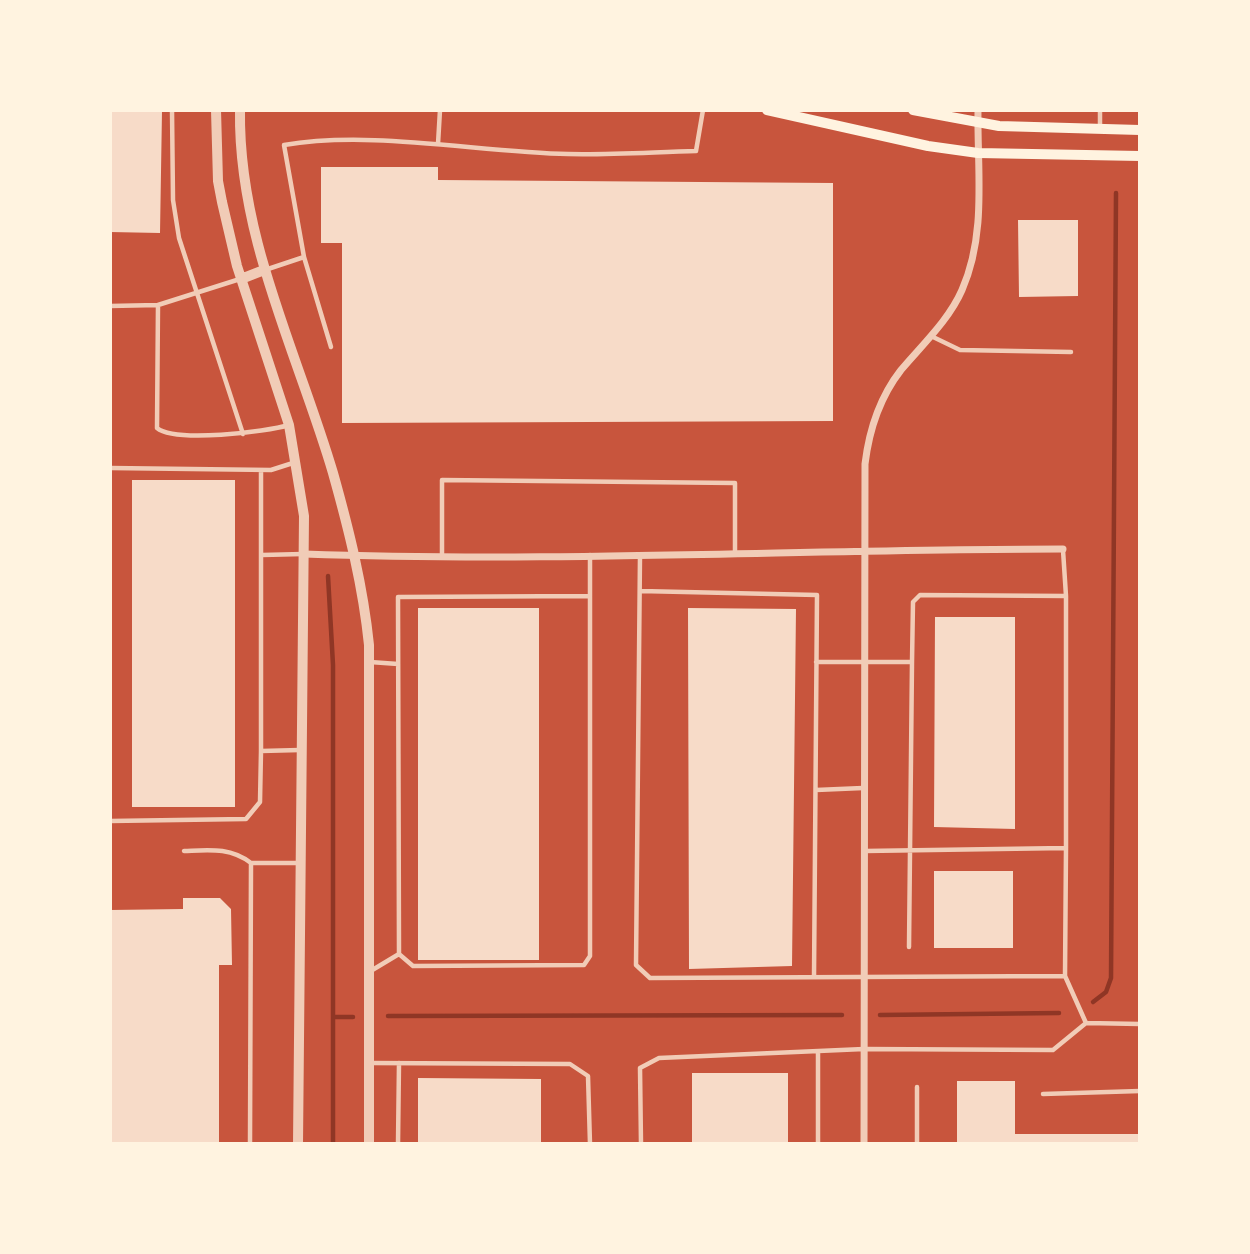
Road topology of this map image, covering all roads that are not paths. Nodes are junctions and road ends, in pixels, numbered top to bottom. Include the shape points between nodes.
1 (172, 110) edge
2 (216, 110) edge
3 (240, 110) edge
4 (440, 110) edge
5 (703, 110) edge
6 (767, 110) edge
7 (913, 110) edge
8 (978, 110) edge
9 (1100, 110) edge
10 (978, 123) junction
11 (1100, 130) junction
12 (1140, 130) edge
13 (438, 145) junction
14 (978, 153) junction
15 (1140, 156) edge
16 (304, 257) junction
17 (264, 270) junction
18 (241, 279) junction
19 (196, 295) junction
20 (110, 306) edge
21 (158, 306) junction
22 (930, 335) junction
23 (331, 347) dead end
24 (1071, 352) dead end
25 (289, 425) junction
26 (243, 434) junction
27 (297, 462) junction
28 (110, 468) edge
29 (261, 470) junction
30 (862, 549) junction
31 (1063, 549) joint
32 (735, 552) junction
33 (304, 554) junction
34 (442, 554) junction
35 (262, 555) junction
36 (355, 555) junction
37 (590, 555) junction
38 (640, 555) junction
39 (640, 591) junction
40 (590, 596) junction
41 (1066, 596) junction
42 (369, 662) junction
43 (816, 662) junction
44 (912, 662) junction
45 (863, 663) junction
46 (398, 664) junction
47 (301, 750) junction
48 (261, 751) junction
49 (863, 788) junction
50 (816, 790) junction
51 (110, 821) edge
52 (1066, 848) junction
53 (910, 849) junction
54 (184, 850) dead end
55 (864, 851) junction
56 (250, 863) junction
57 (299, 863) junction
58 (909, 947) dead end
59 (399, 954) junction
60 (369, 972) junction
61 (1065, 976) junction
62 (814, 977) junction
63 (864, 977) junction
64 (1086, 1023) junction
65 (1140, 1024) edge
66 (864, 1049) junction
67 (818, 1052) junction
68 (369, 1063) junction
69 (398, 1063) junction
70 (917, 1087) dead end
71 (1140, 1091) edge
72 (1043, 1094) dead end
73 (250, 1144) edge
74 (298, 1144) edge
75 (369, 1144) edge
76 (398, 1144) edge
77 (590, 1144) edge
78 (641, 1144) edge
79 (818, 1144) edge
80 (864, 1144) edge
81 (918, 1144) edge

1 - 19 lane via 173,200 181,248
2 - 18 street via 218,181
3 - 17 street via 247,198
4 - 13 lane
5 - 13 lane via 696,150 568,154
6 - 14 main road
7 - 10 main road
8 - 10 street
9 - 11 lane
10 - 11 main road
10 - 14 street
11 - 12 main road
13 - 16 lane via 310,141 284,145
14 - 15 main road
14 - 22 street via 975,254 956,303
16 - 17 lane
16 - 23 lane
17 - 18 street
17 - 36 street via 333,472
18 - 19 lane
18 - 25 street
19 - 21 lane
19 - 26 lane
20 - 21 lane
21 - 26 lane via 157,428 171,434
22 - 24 lane via 960,350
22 - 30 street via 893,381 872,428 865,464
25 - 26 lane
25 - 27 street
27 - 29 lane
27 - 33 street
28 - 29 lane
29 - 35 lane
30 - 31 street
30 - 32 street
30 - 45 street
31 - 41 lane
32 - 34 lane via 736,482 442,480
32 - 38 street
33 - 35 lane
33 - 36 street
33 - 47 street
34 - 36 street
34 - 37 street
35 - 48 lane
36 - 42 street
37 - 38 street
37 - 40 lane
38 - 39 lane
39 - 43 lane via 817,595
39 - 62 lane via 636,965 650,978
40 - 46 lane via 398,597
40 - 59 lane via 590,956 584,965 413,966
41 - 44 lane via 920,595 912,602
41 - 52 lane
42 - 46 lane
42 - 60 street
43 - 45 lane
43 - 50 lane
44 - 45 lane
44 - 53 lane
45 - 49 street
46 - 59 lane
47 - 48 lane
47 - 57 street
48 - 51 lane via 260,802 246,818
49 - 50 lane
49 - 55 street
50 - 62 lane
52 - 53 lane
52 - 61 lane
53 - 55 lane
53 - 58 lane
54 - 56 lane via 226,850
55 - 63 street
56 - 57 lane
56 - 73 lane
57 - 74 street
59 - 60 lane
60 - 68 street
61 - 63 lane
61 - 64 lane
62 - 63 lane
63 - 66 street
64 - 65 lane
64 - 66 lane via 1053,1050
66 - 67 lane
66 - 80 street
67 - 78 lane via 659,1058 640,1068
67 - 79 lane
68 - 69 lane
68 - 75 street
69 - 76 lane
69 - 77 lane via 570,1064 588,1076
70 - 81 lane
71 - 72 lane

